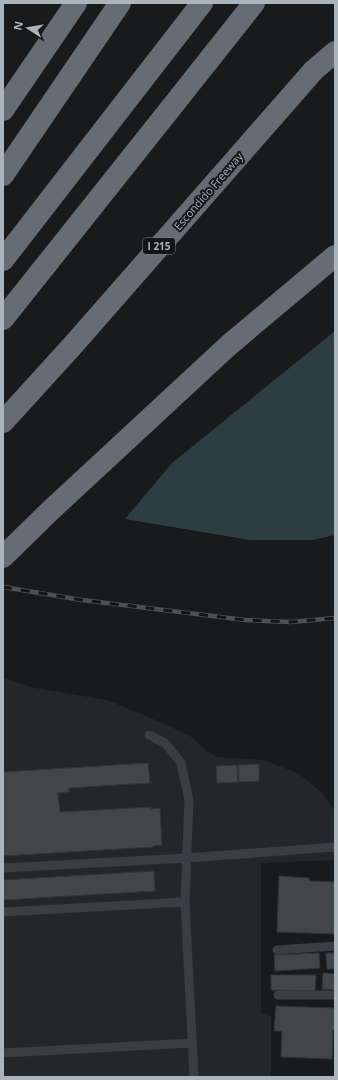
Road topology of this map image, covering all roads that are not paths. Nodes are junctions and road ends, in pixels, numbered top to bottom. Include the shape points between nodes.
1 (76, 3) edge
2 (120, 3) edge
3 (202, 3) edge
4 (254, 3) edge
5 (335, 44) edge
6 (335, 52) edge
7 (314, 70) junction
8 (3, 110) edge
9 (3, 175) edge
10 (335, 256) edge
11 (3, 260) edge
12 (3, 319) edge
13 (3, 422) edge
14 (3, 557) edge
15 (149, 735) dead end
16 (335, 847) edge
17 (187, 858) junction
18 (3, 868) edge
19 (184, 902) junction
20 (3, 912) edge
21 (335, 946) edge
22 (277, 950) dead end
23 (278, 995) dead end
24 (335, 995) edge
25 (192, 1043) junction
26 (3, 1053) edge
27 (194, 1077) edge

1 - 8 highway
2 - 9 highway
3 - 11 highway
4 - 12 highway
5 - 7 highway
6 - 7 highway, Escondido Freeway / I 215
7 - 13 highway, Escondido Freeway / I 215
10 - 14 highway via 230,345
15 - 17 lane via 165,743 181,764 189,800
16 - 17 lane
17 - 18 lane
17 - 19 lane
19 - 20 lane
19 - 25 lane
21 - 22 lane
23 - 24 lane
25 - 26 lane
25 - 27 lane

